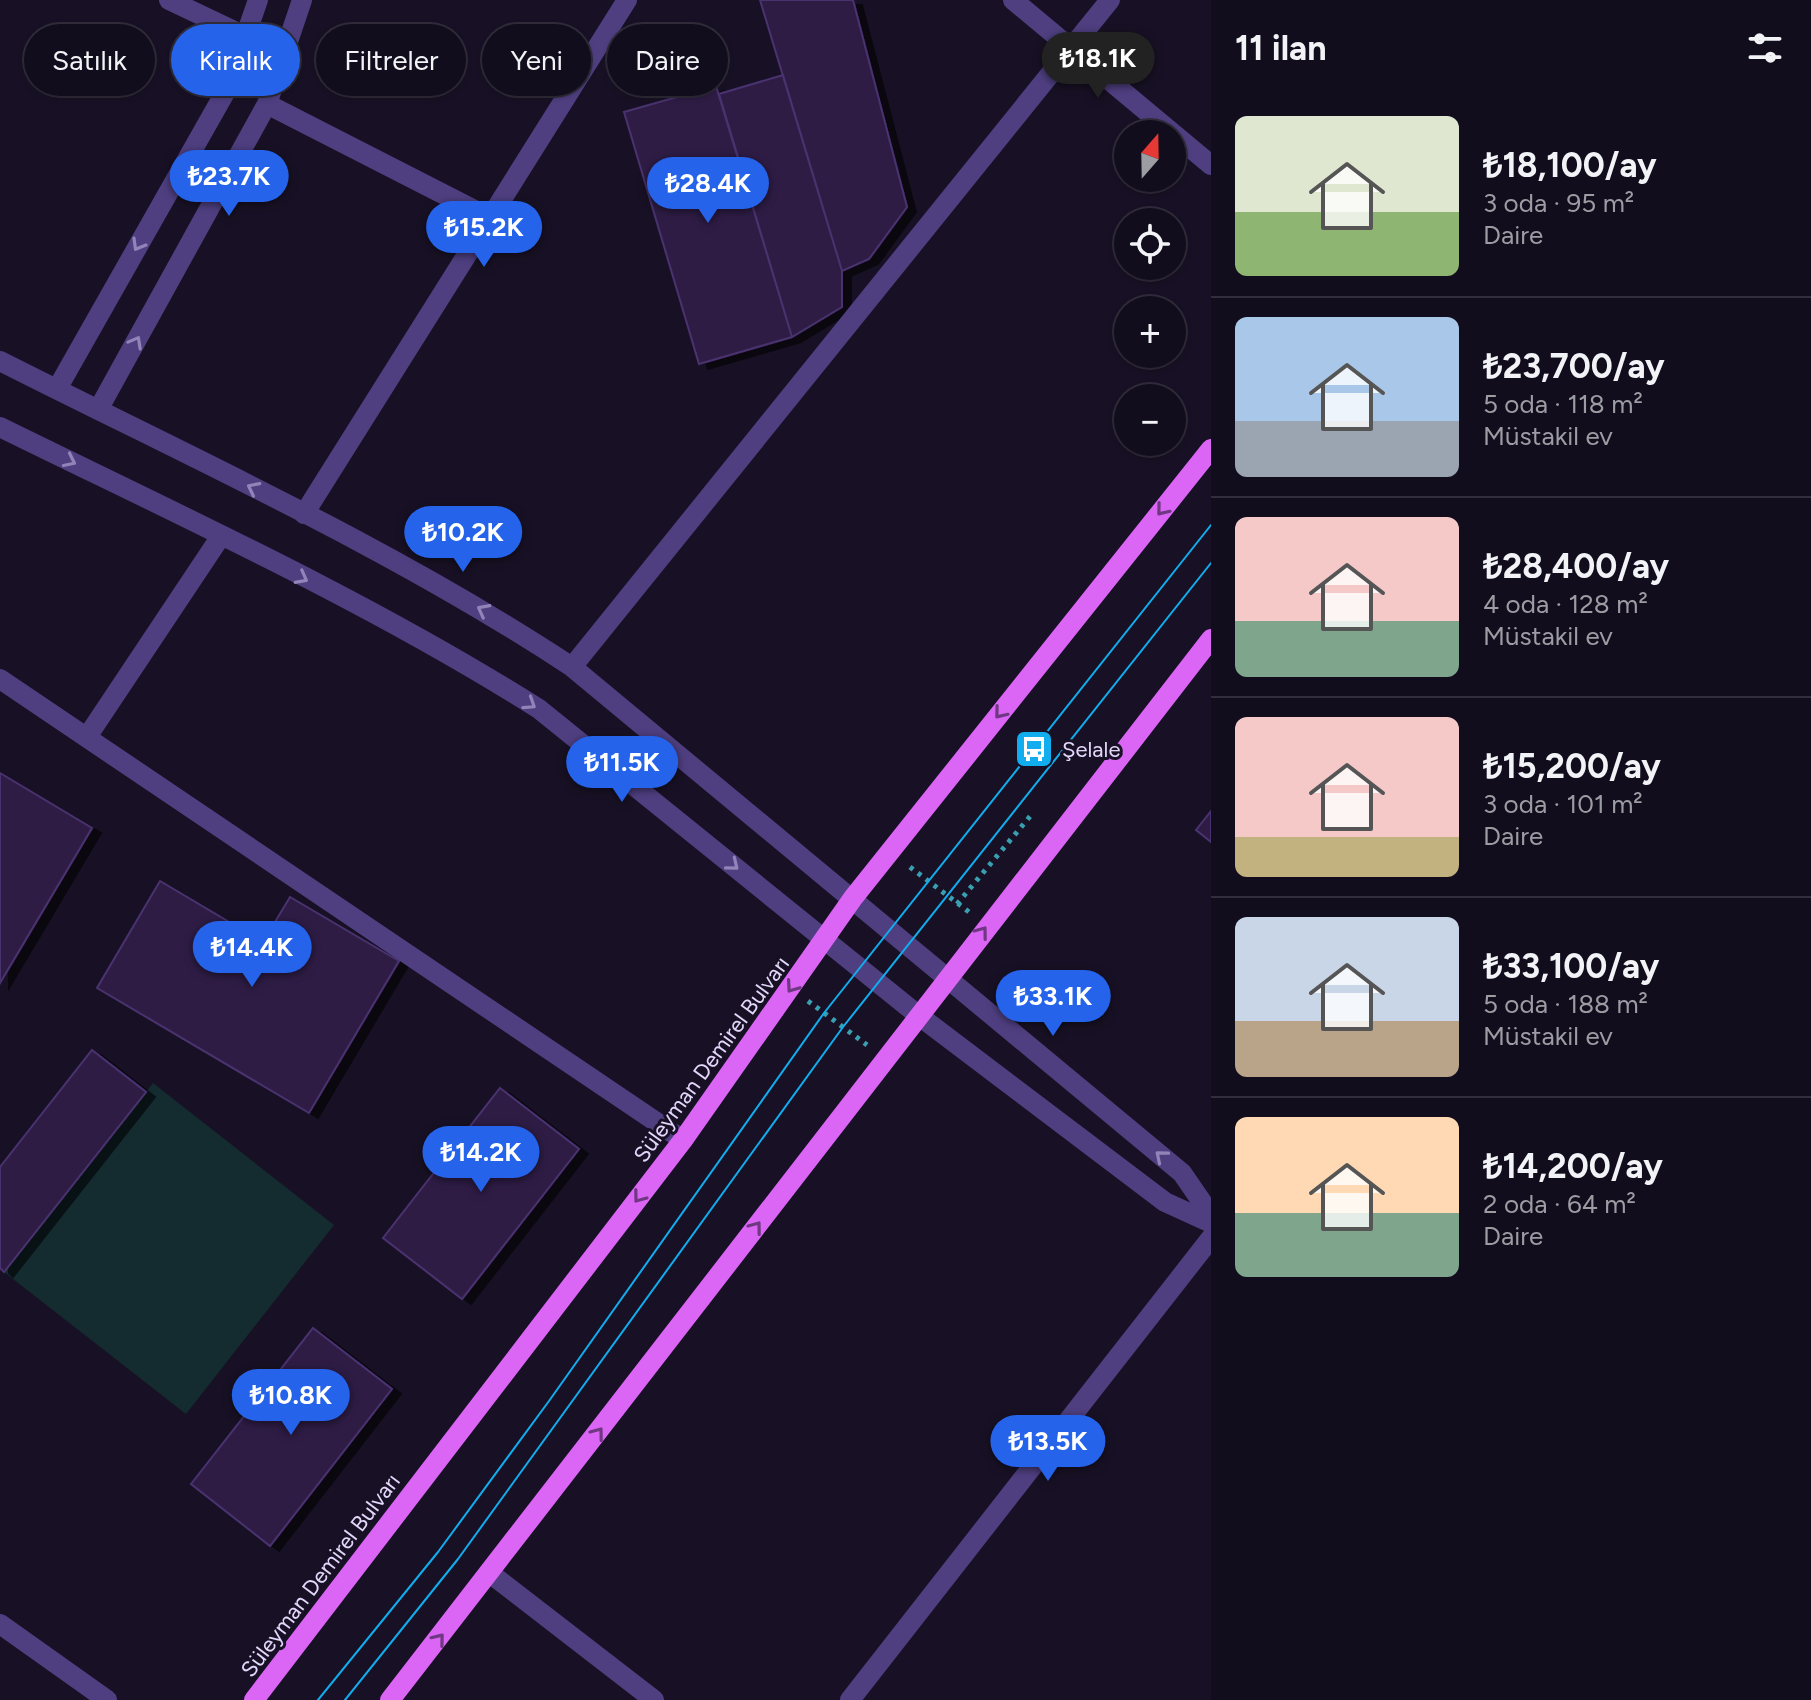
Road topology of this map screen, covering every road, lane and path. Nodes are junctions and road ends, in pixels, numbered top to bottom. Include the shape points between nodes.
1 (169, 0) edge
2 (258, 0) edge
3 (302, 0) edge
4 (627, 0) edge
5 (1013, 0) edge
6 (1110, 0) edge
7 (220, 24) edge
8 (251, 24) edge
9 (295, 24) edge
10 (1071, 49) junction
11 (223, 96) edge
12 (270, 96) edge
13 (267, 104) junction
14 (1211, 165) edge
15 (490, 218) junction
16 (0, 361) edge
17 (57, 389) junction
18 (98, 410) junction
19 (0, 427) edge
20 (1211, 449) edge
21 (304, 514) junction
22 (221, 536) junction
23 (1211, 639) edge
24 (572, 667) junction
25 (0, 679) edge
26 (87, 737) junction
27 (1032, 814) dead end
28 (890, 851) junction
29 (853, 898) junction
30 (957, 904) junction
31 (986, 926) junction
32 (826, 940) junction
33 (947, 979) junction
34 (791, 989) junction
35 (918, 1015) junction
36 (884, 1058) junction
37 (683, 1140) junction
38 (1211, 1215) edge
39 (1211, 1223) edge
40 (1211, 1238) edge
41 (491, 1574) junction
42 (0, 1624) edge
43 (107, 1700) edge
44 (254, 1700) edge
45 (390, 1700) edge
46 (654, 1700) edge
47 (850, 1700) edge

1 - 7 street
2 - 8 street
3 - 9 street
4 - 15 street
5 - 10 street
6 - 10 street
10 - 14 street
10 - 24 street
11 -> 17 street
12 - 13 street
13 - 15 street
18 -> 13 street
15 - 21 street
16 - 17 street
17 - 18 street
21 -> 18 street
19 -> 22 street
20 -> 28 main road, Süleyman Demirel Bulvarı
24 -> 21 street via 500,619
22 - 26 street
22 -> 32 street via 472,667 539,709
23 - 31 main road
24 - 29 street
25 - 26 street
26 - 37 street
27 - 30 path
28 - 29 main road, Süleyman Demirel Bulvarı
28 - 30 path
29 - 32 main road, Süleyman Demirel Bulvarı
29 - 33 street
30 - 31 path
33 -> 31 main road
32 -> 34 main road, Süleyman Demirel Bulvarı
32 - 35 street
33 - 35 main road
38 -> 33 street via 1182,1173
34 - 36 path
34 - 37 main road, Süleyman Demirel Bulvarı
35 - 36 main road
35 - 39 street via 1165,1202
41 -> 36 main road
37 -> 44 main road, Süleyman Demirel Bulvarı
40 - 47 street
45 -> 41 main road
41 - 46 street
42 - 43 street

